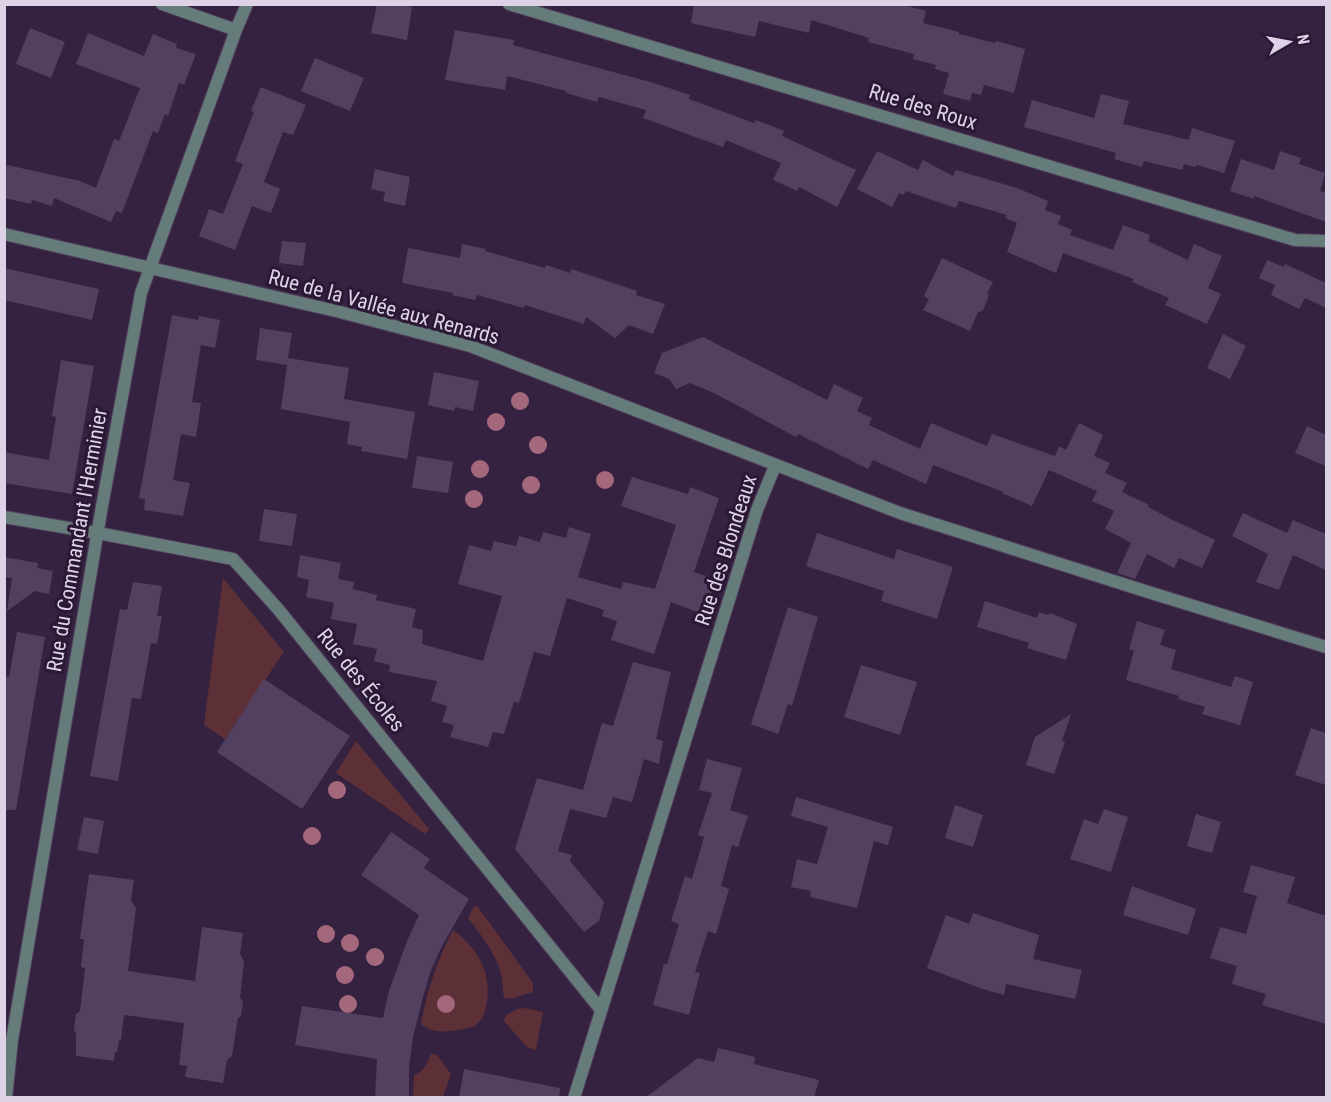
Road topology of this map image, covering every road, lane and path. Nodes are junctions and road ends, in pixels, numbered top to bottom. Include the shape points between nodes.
1 (162, 4) edge
2 (247, 4) edge
3 (509, 4) edge
4 (236, 30) junction
5 (4, 234) edge
6 (1326, 241) edge
7 (149, 268) junction
8 (775, 466) junction
9 (4, 517) edge
10 (98, 533) junction
11 (1326, 647) edge
12 (601, 1010) junction
13 (6, 1098) edge
14 (574, 1098) edge

1 - 4 street
2 - 4 street, Rue du Commandant l'Herminier
3 - 6 street, Rue des Roux via 1295,240
4 - 7 street, Rue du Commandant l'Herminier
5 - 7 street, Rue de la Vallée aux Renards
7 - 8 street, Rue de la Vallée aux Renards via 470,346
7 - 10 street, Rue du Commandant l'Herminier via 141,293
8 - 11 street, Rue des Blondeaux via 900,513
8 - 12 street, Rue des Blondeaux via 757,510
9 - 10 street, Rue des Écoles
10 - 12 street, Rue des Écoles via 232,558 278,609
10 - 13 street, Rue du Commandant l'Herminier via 14,1028
12 - 14 street, Rue des Blondeaux

